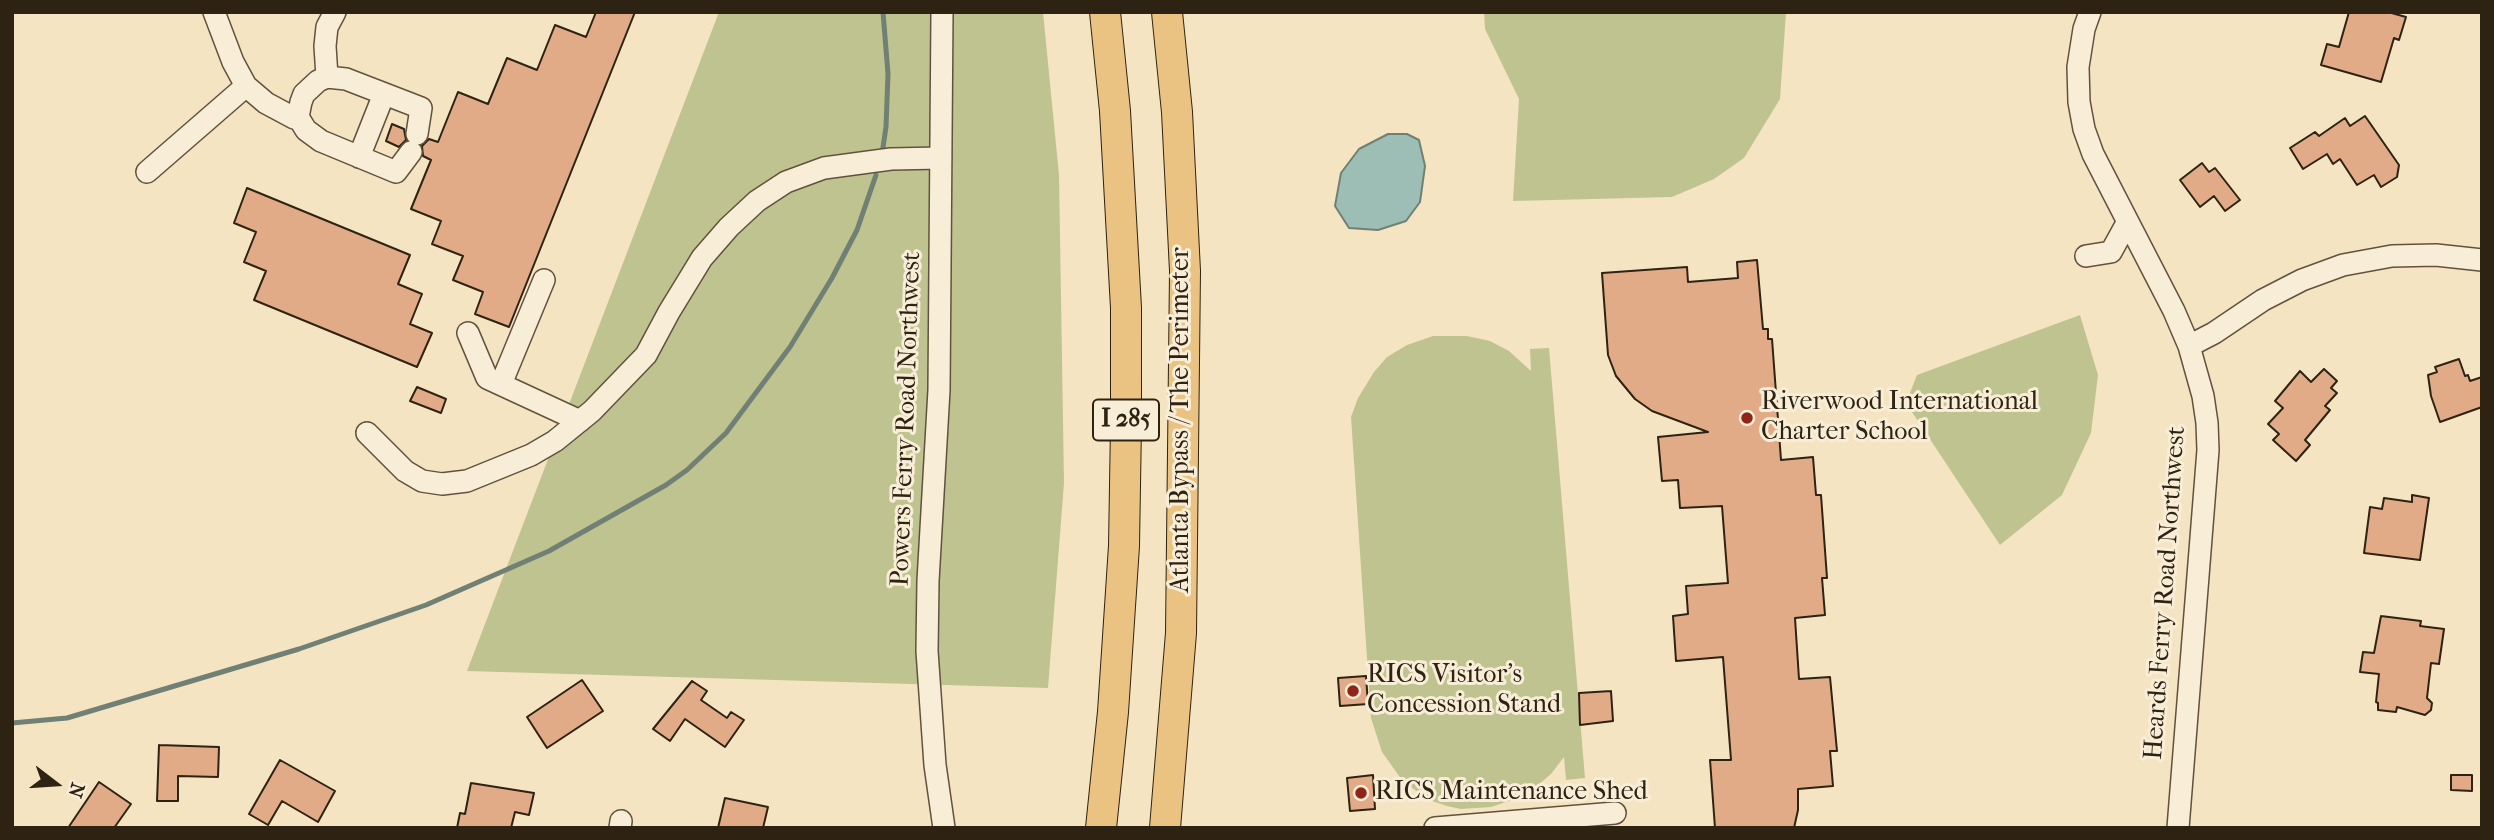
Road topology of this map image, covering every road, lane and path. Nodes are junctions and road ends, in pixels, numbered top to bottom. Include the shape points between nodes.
1 (214, 12) edge
2 (335, 12) edge
3 (942, 12) edge
4 (1105, 12) edge
5 (1167, 12) edge
6 (2090, 12) edge
7 (327, 77) junction
8 (246, 86) junction
9 (384, 94) junction
10 (298, 117) junction
11 (359, 157) junction
12 (942, 158) junction
13 (147, 172) dead end
14 (2127, 223) junction
15 (2086, 256) dead end
16 (2482, 260) edge
17 (544, 280) dead end
18 (468, 333) dead end
19 (2189, 346) junction
20 (502, 384) junction
21 (580, 421) junction
22 (367, 433) dead end
23 (1615, 813) dead end
24 (944, 828) edge
25 (1101, 828) edge
26 (1165, 828) edge
27 (1435, 828) edge
28 (2178, 828) edge

1 - 8 street
2 - 7 street via 327,27
3 - 12 street, Powers Ferry Road Northwest
4 - 25 highway, I 285 via 1122,229 1126,425 1122,573
5 - 26 highway, Atlanta Bypass / The Perimeter / I 285 via 1185,271 1181,633
6 - 14 street, Heards Ferry Road Northwest via 2078,67 2079,102 2093,153
7 - 9 street via 346,79
7 - 10 street via 304,93
8 - 10 street via 274,108
8 - 13 street
9 - 11 street
9 - 11 street via 421,108 414,143 396,172
10 - 11 street via 313,136
12 - 21 street via 824,168 786,182 757,201 702,258 646,355
12 - 24 street, Powers Ferry Road Northwest via 939,390 928,651
14 - 15 street via 2111,252
14 - 19 street, Heards Ferry Road Northwest
16 - 19 street via 2392,256 2343,265 2263,300
17 - 20 street
18 - 20 street via 487,377
19 - 28 street, Heards Ferry Road Northwest via 2203,396 2208,450
20 - 21 street
21 - 22 street via 531,455 467,481 442,484 422,481 405,471
23 - 27 street

